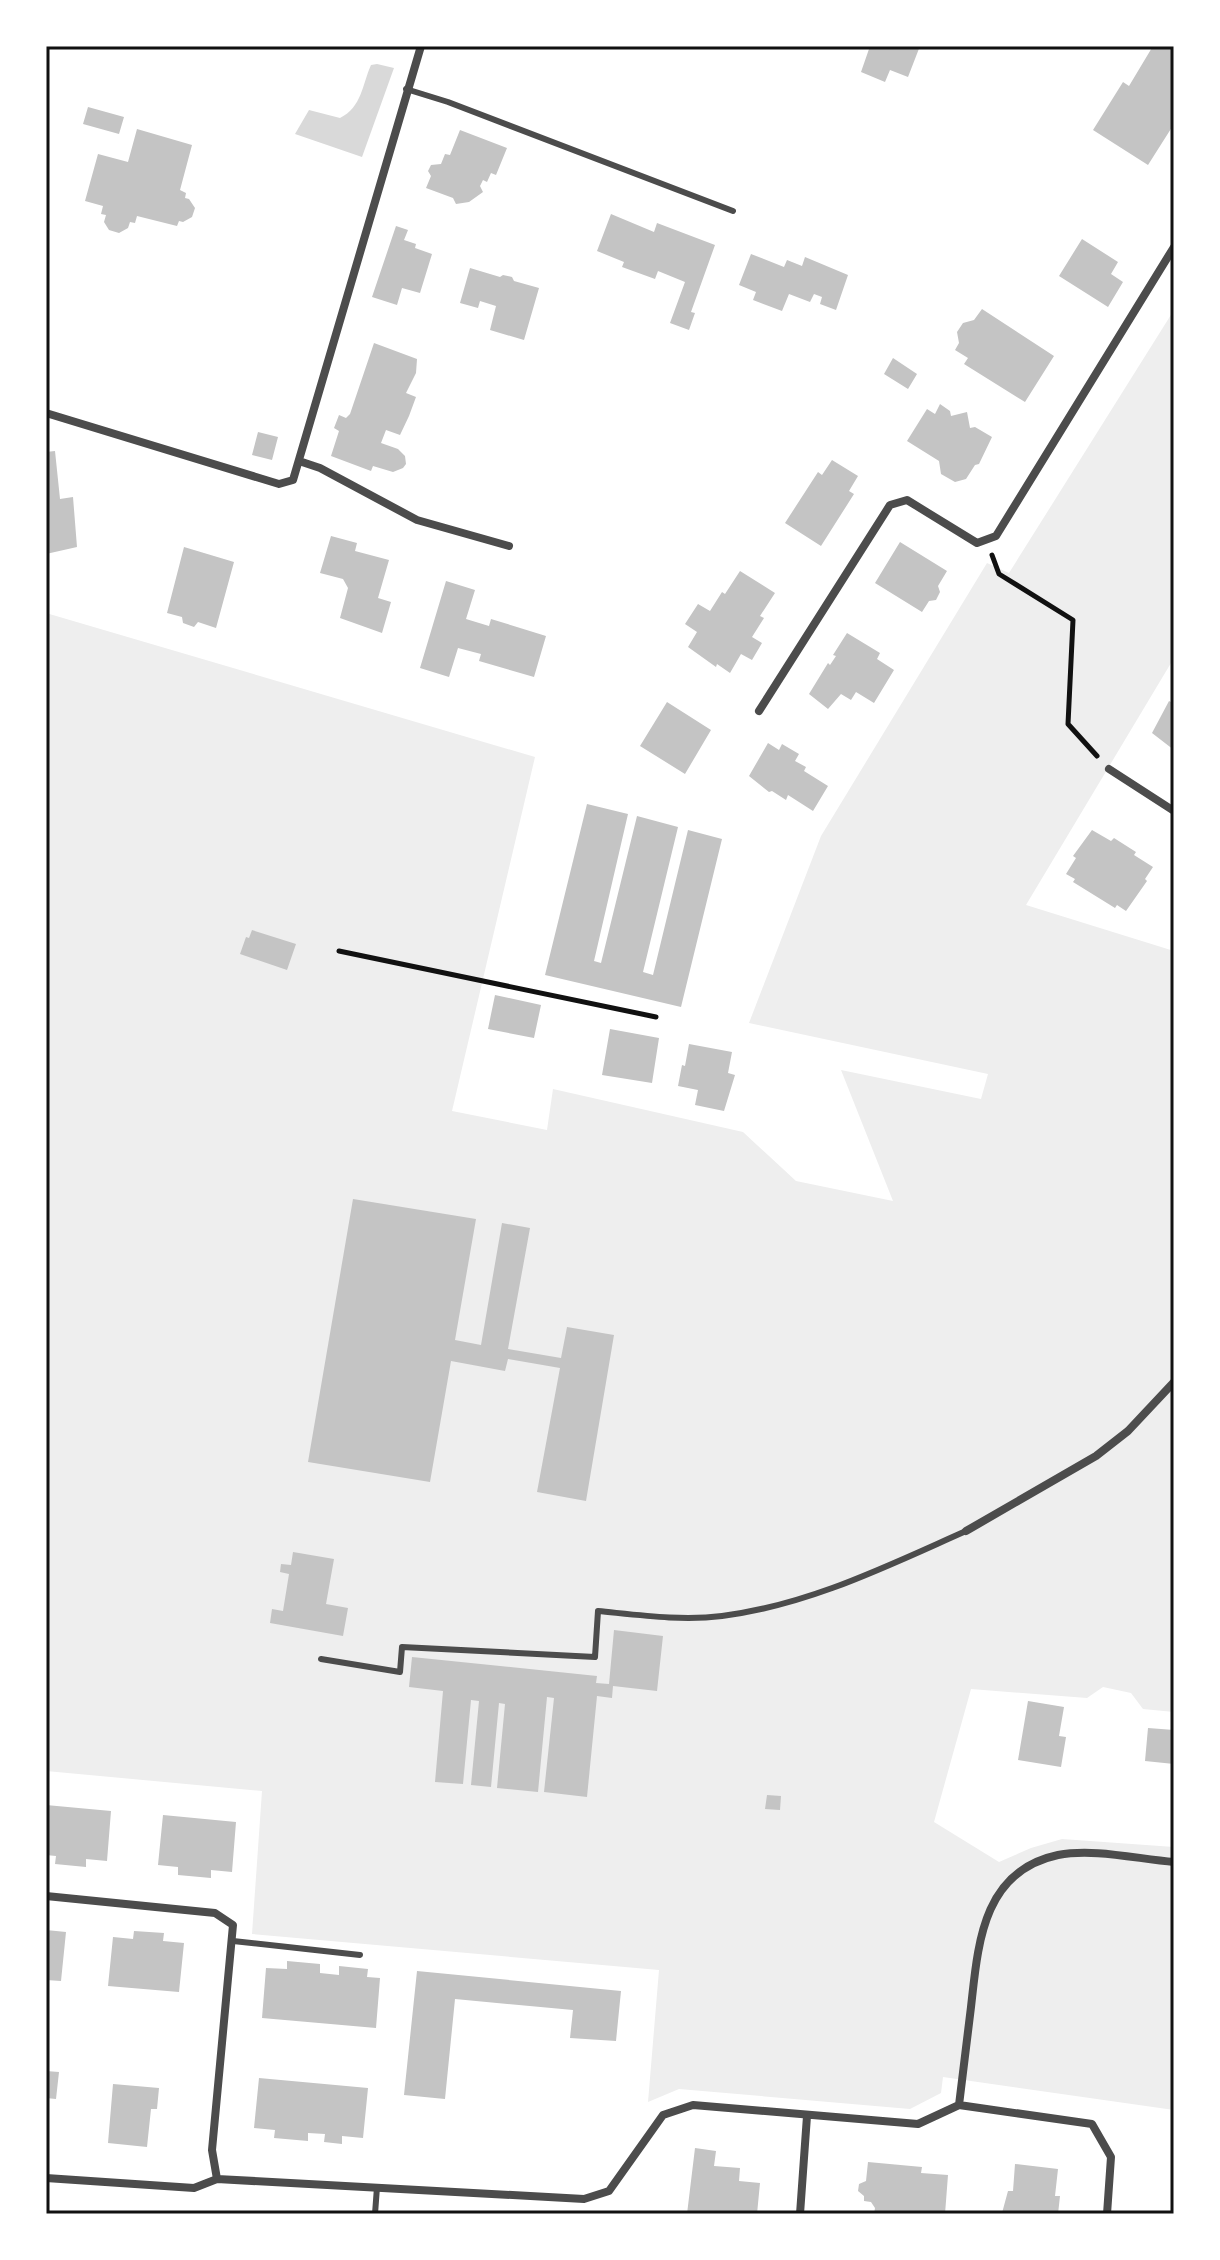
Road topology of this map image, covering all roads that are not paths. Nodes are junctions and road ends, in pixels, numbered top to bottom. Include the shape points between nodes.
1 (421, 46) edge
2 (406, 89) junction
3 (733, 211) dead end
4 (1174, 247) edge
5 (46, 413) edge
6 (299, 461) junction
7 (509, 546) dead end
8 (759, 711) dead end
9 (1109, 769) road end
10 (1174, 811) edge
11 (1174, 1382) edge
12 (966, 1531) joint
13 (321, 1659) dead end
14 (1174, 1862) edge
15 (46, 1896) edge
16 (233, 1941) junction
17 (360, 1955) dead end
18 (959, 2105) junction
19 (807, 2116) junction
20 (46, 2178) edge
21 (217, 2179) junction
22 (377, 2187) junction
23 (375, 2214) edge
24 (800, 2214) edge
25 (1107, 2214) edge

1 - 2 street
2 - 3 lane
2 - 6 street
4 - 8 street via 996,536 977,543 907,500 890,505
5 - 6 street via 279,484 293,480
6 - 7 street via 417,520
9 - 10 street
11 - 12 street via 1096,1456
12 - 13 lane via 834,1589 779,1606 720,1616 598,1611 595,1657 402,1647 400,1672
14 - 18 street via 1078,1853 1056,1856 1015,1875 999,1893 981,1932
15 - 16 street via 215,1913 233,1925
16 - 17 lane
16 - 21 street via 212,2150
18 - 19 street via 918,2124
18 - 25 street via 1092,2124 1111,2157
19 - 22 street via 693,2105 663,2115 609,2191 584,2199
19 - 24 street
20 - 21 street via 194,2188
21 - 22 street
22 - 23 lane

